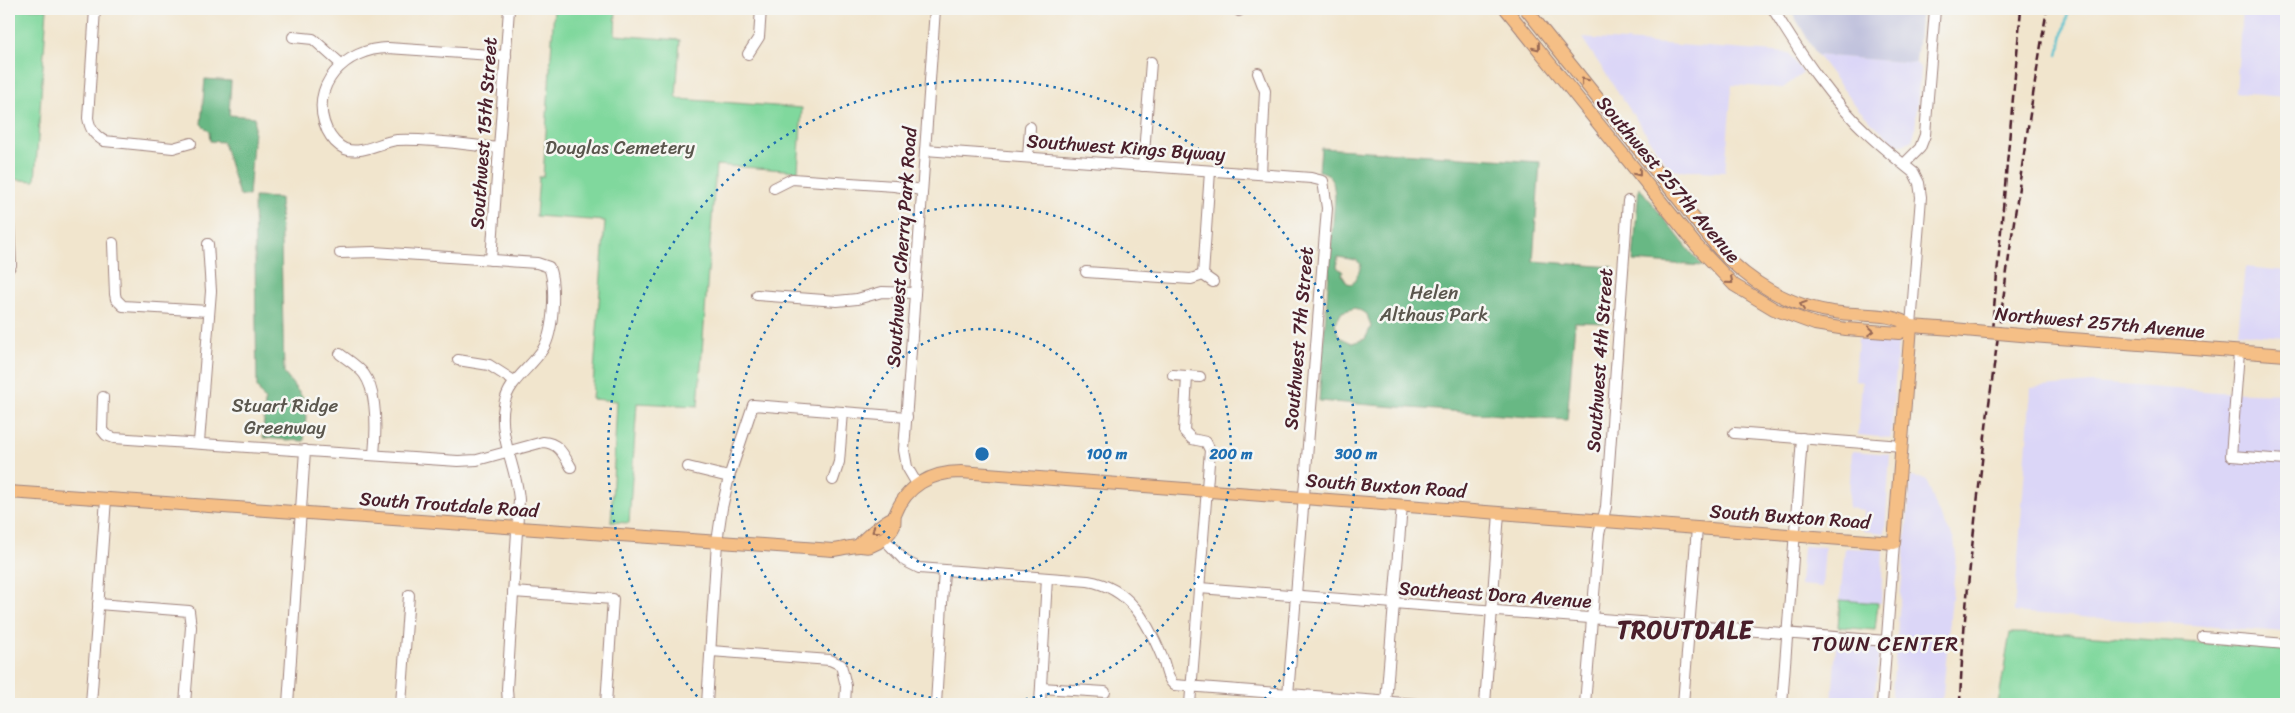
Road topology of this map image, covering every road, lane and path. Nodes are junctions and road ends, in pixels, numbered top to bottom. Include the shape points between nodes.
1 (95, 9) edge
2 (509, 9) edge
3 (761, 9) edge
4 (935, 9) edge
5 (1506, 9) edge
6 (1526, 9) edge
7 (1773, 9) edge
8 (1934, 9) edge
9 (292, 37) dead end
10 (748, 54) dead end
11 (506, 56) junction
12 (1151, 62) dead end
13 (342, 64) junction
14 (1258, 73) dead end
15 (1030, 127) dead end
16 (191, 143) dead end
17 (499, 148) junction
18 (925, 150) junction
19 (1028, 157) junction
20 (1904, 164) junction
21 (1143, 166) junction
22 (1210, 171) junction
23 (1261, 174) junction
24 (1324, 181) joint
25 (774, 188) dead end
26 (922, 190) junction
27 (1628, 201) dead end
28 (10, 224) edge
29 (114, 243) dead end
30 (208, 244) dead end
31 (340, 253) dead end
32 (491, 260) junction
33 (9, 268) edge
34 (1086, 272) dead end
35 (1203, 275) junction
36 (1213, 282) dead end
37 (915, 293) junction
38 (756, 295) dead end
39 (208, 311) junction
40 (1911, 326) junction
41 (2239, 352) junction
42 (340, 354) dead end
43 (2286, 355) edge
44 (458, 360) dead end
45 (1173, 375) dead end
46 (1187, 376) junction
47 (1200, 377) dead end
48 (514, 381) junction
49 (103, 397) dead end
50 (843, 412) junction
51 (906, 416) junction
52 (1734, 433) dead end
53 (1802, 438) junction
54 (200, 442) junction
55 (1902, 446) junction
56 (305, 450) junction
57 (509, 451) junction
58 (374, 455) junction
59 (2286, 460) edge
60 (571, 467) dead end
61 (688, 467) dead end
62 (729, 477) junction
63 (833, 480) dead end
64 (917, 484) junction
65 (1207, 490) junction
66 (9, 492) edge
67 (1303, 498) junction
68 (106, 499) junction
69 (1402, 505) junction
70 (300, 513) junction
71 (1499, 513) junction
72 (894, 517) junction
73 (1602, 521) junction
74 (517, 528) junction
75 (1697, 528) junction
76 (1795, 536) junction
77 (883, 538) junction
78 (718, 542) junction
79 (1894, 543) junction
80 (858, 546) junction
81 (944, 570) junction
82 (1047, 578) junction
83 (1199, 588) junction
84 (513, 592) junction
85 (409, 595) dead end
86 (1296, 596) junction
87 (98, 604) junction
88 (1394, 604) junction
89 (1493, 610) junction
90 (1592, 619) junction
91 (1689, 626) junction
92 (1788, 634) junction
93 (2203, 637) dead end
94 (1887, 641) junction
95 (2286, 644) edge
96 (711, 651) junction
97 (1191, 687) junction
98 (1041, 688) junction
99 (1105, 692) dead end
100 (1288, 695) junction
101 (1386, 702) junction
102 (91, 704) edge
103 (186, 704) edge
104 (288, 704) edge
105 (401, 704) edge
106 (508, 704) edge
107 (606, 704) edge
108 (707, 704) edge
109 (845, 704) edge
110 (936, 704) edge
111 (1040, 704) edge
112 (1190, 704) edge
113 (1417, 704) edge
114 (1485, 704) edge
115 (1586, 704) edge
116 (1683, 704) edge
117 (1782, 704) edge
118 (1882, 704) edge

1 - 16 street via 88,118 92,139 173,148
2 - 11 street, Southwest 15th Street
3 - 10 street via 759,38
4 - 18 street, Southwest Cherry Park Road
5 -> 40 main road, Southwest 257th Avenue via 1696,246 1734,285 1774,309 1815,324 1899,333
40 -> 6 main road, Southwest 257th Avenue via 1900,318 1838,313 1811,307 1779,295 1740,270 1713,242
7 - 20 street via 1832,97 1870,137
8 - 20 street via 1924,135 1920,148
9 - 13 street via 313,39
11 - 13 street via 378,48 360,53
11 - 17 street, Southwest 15th Street
12 - 21 street
13 - 17 street via 329,80 322,109 330,137 345,149 364,149 401,140
14 - 23 street via 1266,91
15 - 19 street
17 - 32 street, Southwest 15th Street
18 - 19 street, Southwest Kings Byway
18 - 26 street, Southwest Cherry Park Road
19 - 21 street, Southwest Kings Byway
20 - 40 street via 1914,173 1921,189
21 - 22 street, Southwest Kings Byway
22 - 23 street, Southwest Kings Byway
22 - 35 street
23 - 24 street, Southwest Kings Byway
24 - 67 street, Southwest 7th Street via 1327,208
25 - 26 street via 792,179
26 - 37 street, Southwest Cherry Park Road
27 - 73 street, Southwest 4th Street via 1606,507
28 - 33 street
29 - 39 street via 115,294 123,306
30 - 39 street via 211,291
31 - 32 street via 374,252
32 - 48 street via 537,263 549,267 554,279 548,339
34 - 35 street via 1191,279
35 - 36 street
37 - 38 street via 882,292 838,301
37 - 51 street, Southwest Cherry Park Road
39 - 54 street
40 - 41 main road, Northwest 257th Avenue, bridge
40 - 55 main road
41 - 43 main road, Northwest 257th Avenue
41 - 59 street via 2231,456
42 - 58 street via 368,380 376,426
44 - 48 street via 489,365
45 - 46 street
46 - 47 street
46 - 65 street via 1183,427 1186,435 1203,440 1209,446
48 - 57 street via 503,412
49 - 54 street via 102,430 106,435
50 - 51 street
50 - 62 street via 753,405
50 - 63 street via 839,462
51 - 64 street, Southwest Cherry Park Road via 905,459 909,474
52 - 53 street
53 - 55 street
53 - 76 street
54 - 56 street
55 - 79 main road
56 - 58 street
56 - 70 street
57 - 58 street via 468,461
57 - 60 street via 543,442 553,443
57 - 74 street via 519,490
61 - 62 street
62 - 78 street
64 - 65 main road, South Buxton Road via 940,473 961,472
64 - 72 main road, South Buxton Road
65 - 67 main road, South Buxton Road
65 - 83 street
66 - 68 main road, South Troutdale Road
67 - 69 main road, South Buxton Road
67 - 86 street, Southwest 7th Street
68 - 70 main road, South Troutdale Road
68 - 87 street
69 - 71 main road, South Buxton Road
69 - 88 street
70 - 74 main road, South Troutdale Road
70 - 104 street
71 - 73 main road, South Buxton Road
71 - 89 street
72 - 77 main road, South Buxton Road via 894,525
72 -> 80 main road, South Buxton Road via 886,520
73 - 75 main road, South Buxton Road
73 - 90 street, Southwest 4th Street
74 - 78 main road, South Troutdale Road
74 - 84 street
75 - 76 main road, South Buxton Road
75 - 91 street
76 - 79 main road, South Buxton Road
76 - 92 street
77 - 80 main road, South Troutdale Road via 867,548
77 - 81 street via 911,565
78 - 80 main road, South Troutdale Road via 833,550
78 - 96 street
79 - 94 street
81 - 82 street
81 - 110 street
82 - 97 street via 1100,583 1122,593 1137,610 1162,656 1171,682
82 - 98 street
83 - 86 street, Southeast Dora Avenue
83 - 97 street
84 - 106 street
84 - 107 street via 613,599
85 - 105 street
86 - 88 street, Southeast Dora Avenue
86 - 100 street, Southwest 7th Street
87 - 102 street
87 - 103 street via 189,611 191,627
88 - 89 street, Southeast Dora Avenue
88 - 101 street
89 - 90 street, Southeast Dora Avenue
89 - 114 street
90 - 91 street, Southeast Dora Avenue
90 - 115 street, Southwest 4th Street
91 - 92 street, Southeast Dora Avenue
91 - 116 street
92 - 94 street, Southeast Dora Avenue
92 - 117 street
93 - 95 street
94 - 118 street
96 - 108 street
96 - 109 street via 843,662
97 - 100 street
97 - 112 street
98 - 99 street
98 - 111 street
100 - 101 street
101 - 113 street

